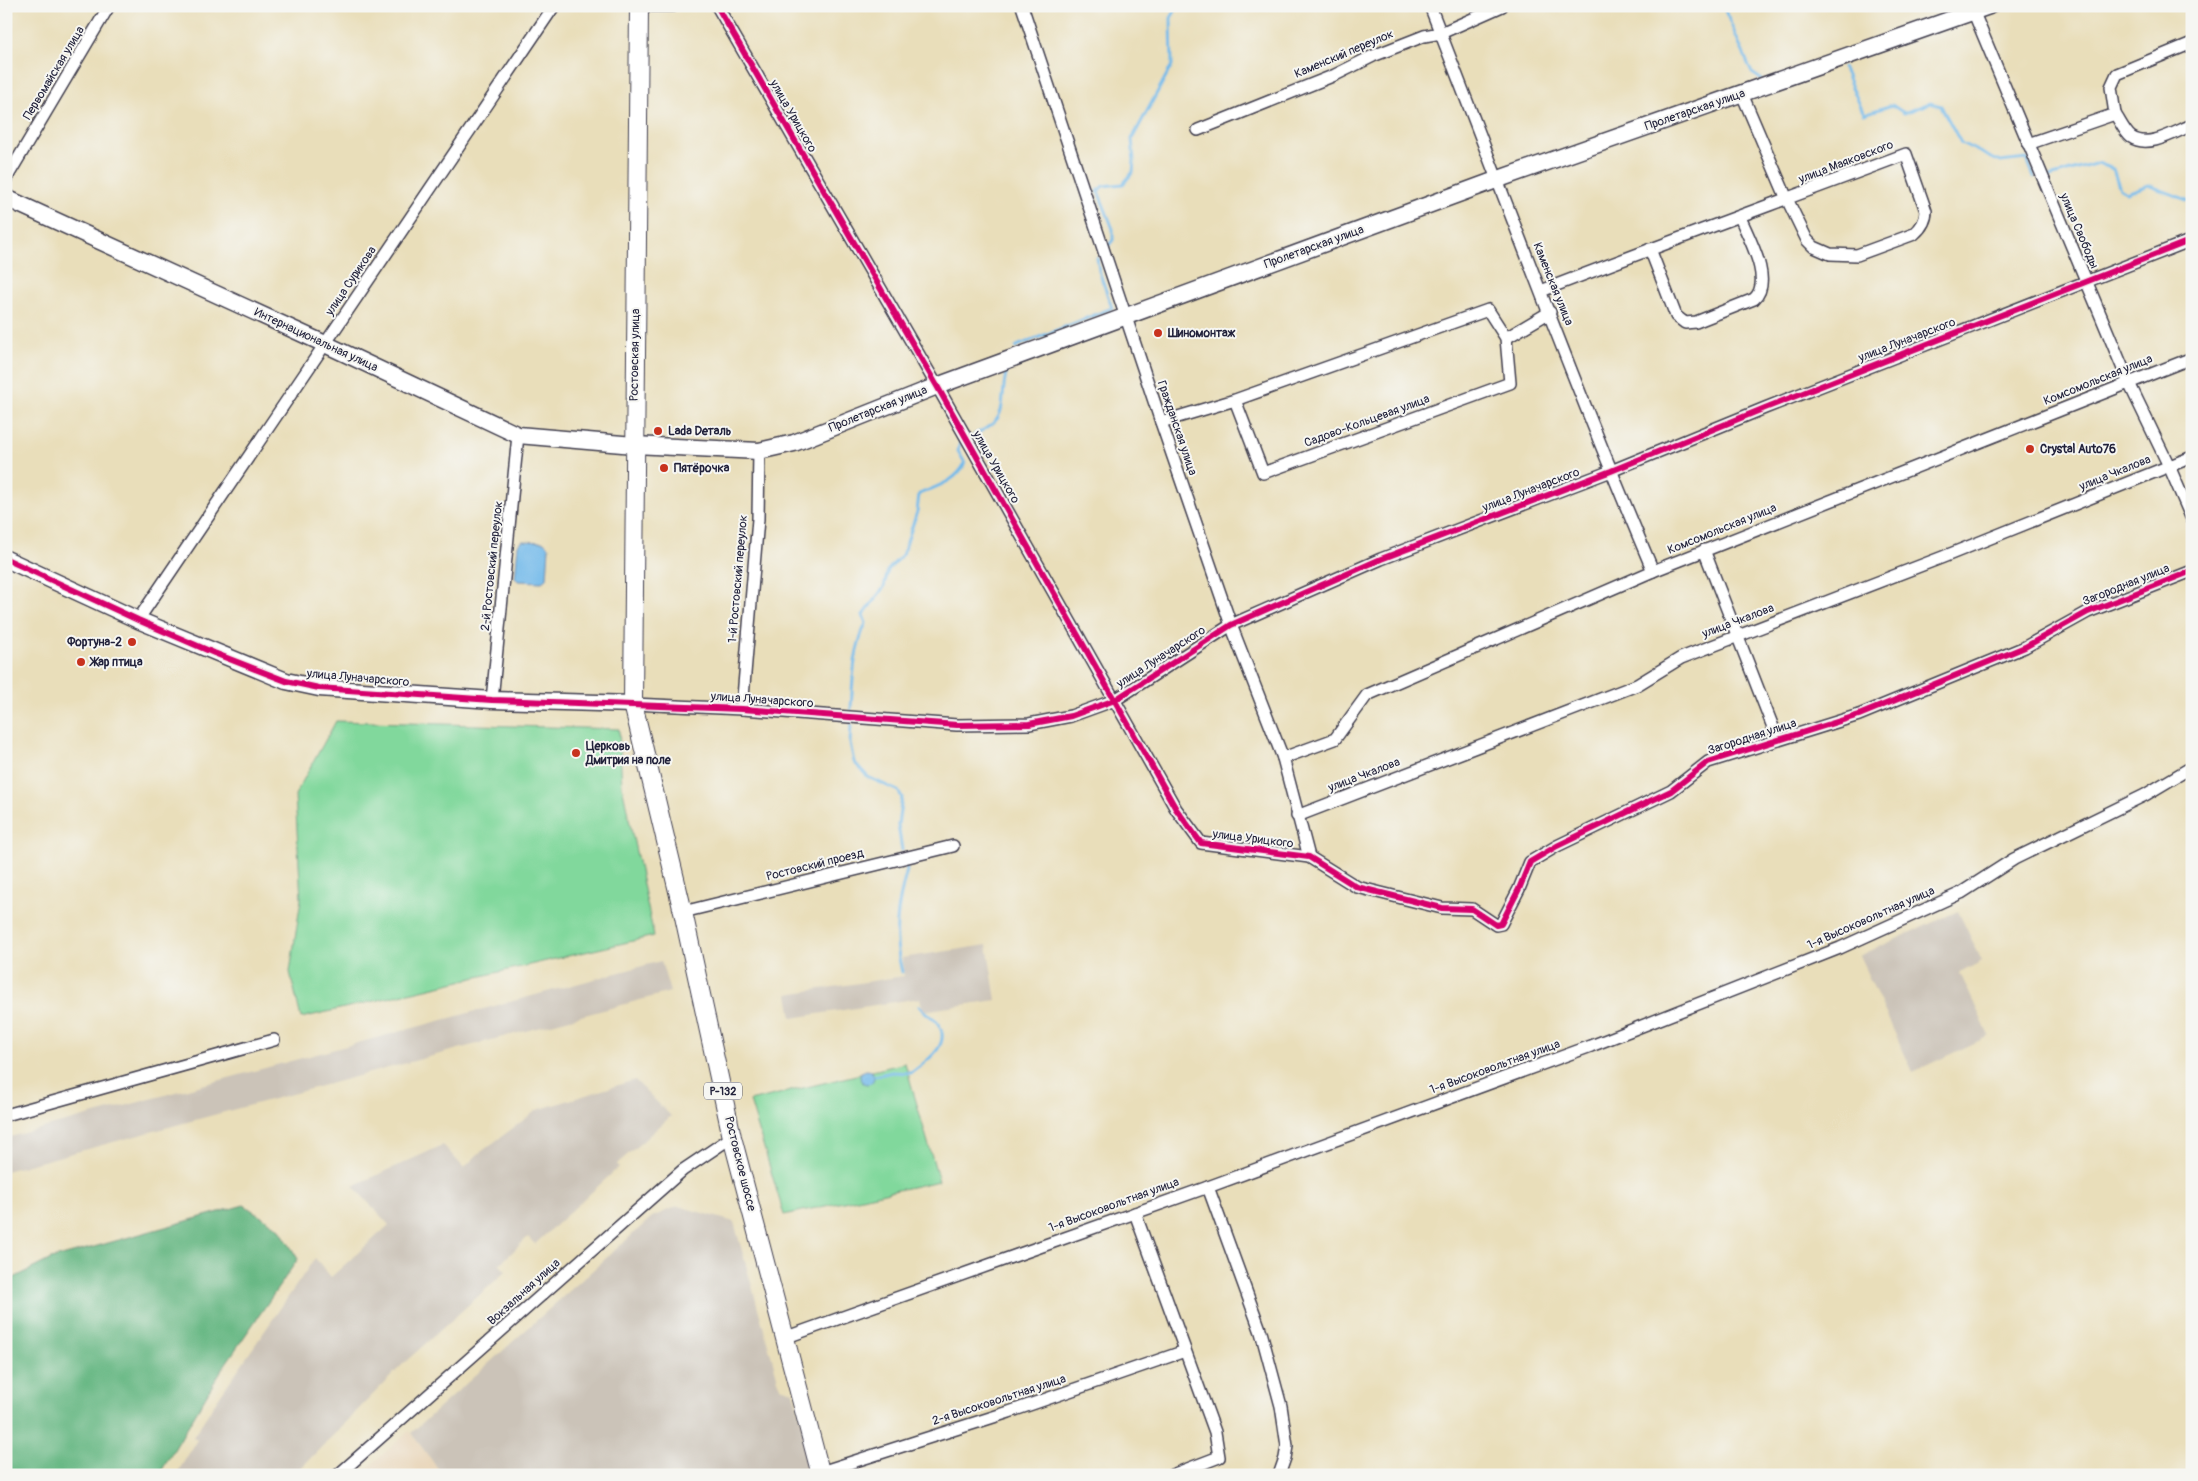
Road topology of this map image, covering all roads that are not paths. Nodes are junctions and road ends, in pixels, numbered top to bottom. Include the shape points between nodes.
1 (109, 6) edge
2 (554, 6) edge
3 (639, 6) edge
4 (651, 6) edge
5 (673, 6) edge
6 (717, 6) edge
7 (1022, 6) edge
8 (1430, 6) edge
9 (1502, 6) edge
10 (1978, 8) edge
11 (1441, 32) junction
12 (2192, 43) edge
13 (1742, 94) junction
14 (2115, 114) junction
15 (2192, 125) edge
16 (1198, 130) dead end
17 (2028, 144) junction
18 (6, 179) edge
19 (1496, 180) junction
20 (6, 198) edge
21 (1788, 199) junction
22 (1740, 217) junction
23 (2192, 240) edge
24 (1650, 249) junction
25 (2086, 282) junction
26 (1541, 291) junction
27 (1550, 312) junction
28 (1124, 316) junction
29 (1506, 338) junction
30 (325, 344) junction
31 (2192, 358) edge
32 (2129, 383) junction
33 (937, 386) junction
34 (1235, 400) junction
35 (1160, 422) junction
36 (518, 435) junction
37 (634, 445) junction
38 (759, 451) junction
39 (2192, 457) edge
40 (2169, 466) junction
41 (1611, 471) junction
42 (2192, 519) edge
43 (1704, 550) junction
44 (6, 559) edge
45 (1653, 571) junction
46 (2192, 571) edge
47 (138, 620) junction
48 (1231, 625) junction
49 (1737, 636) junction
50 (492, 700) junction
51 (1115, 700) junction
52 (633, 704) junction
53 (742, 709) junction
54 (1778, 740) junction
55 (1283, 758) junction
56 (2192, 767) edge
57 (1297, 816) junction
58 (953, 846) dead end
59 (1309, 857) junction
60 (682, 912) junction
61 (274, 1040) dead end
62 (6, 1115) edge
63 (732, 1137) junction
64 (1208, 1187) junction
65 (1135, 1213) junction
66 (784, 1338) junction
67 (1185, 1351) junction
68 (821, 1473) edge
69 (338, 1475) edge
70 (1172, 1475) edge
71 (1279, 1475) edge

1 - 18 street, Первомайская улица
2 - 30 street, улица Сурикова
3 - 37 main road, Ростовская улица
4 - 5 street
6 - 33 street, улица Урицкого
7 - 28 street, Гражданская улица
8 - 11 street, Каменская улица
9 - 11 street, Каменский переулок
10 - 13 main road, Пролетарская улица
10 - 17 street, улица Свободы
11 - 16 street, Каменский переулок via 1373,56
11 - 19 street, Каменская улица
12 - 14 street via 2117,74 2111,86
13 - 19 main road, Пролетарская улица
13 - 21 street, улица Маяковского
14 - 15 street via 2131,136 2144,142
14 - 17 street
17 - 25 street, улица Свободы
19 - 26 street, Каменская улица
19 - 28 main road, Пролетарская улица
20 - 30 main road, Интернациональная улица
21 - 21 street, улица Маяковского via 1906,154 1926,218 1914,234 1857,255 1830,254 1807,240
21 - 22 street, улица Маяковского
22 - 24 street, улица Маяковского
22 - 24 street via 1756,255 1762,288 1754,299 1696,322 1685,323 1676,316
23 - 25 street, улица Луначарского
24 - 26 street, улица Маяковского
25 - 32 street, улица Свободы
25 - 41 street, улица Луначарского
26 - 27 street, Каменская улица
27 - 29 street
27 - 41 street, Каменская улица
28 - 33 main road, Пролетарская улица
28 - 35 street, Гражданская улица
29 - 34 street, Садово-Кольцевая улица via 1488,310
29 - 34 street, Садово-Кольцевая улица via 1510,383 1263,473
30 - 36 main road, Интернациональная улица
30 - 47 street, улица Сурикова
31 - 32 street, Комсомольская улица
32 - 40 street, улица Свободы
32 - 43 street, Комсомольская улица
33 - 38 main road, Пролетарская улица via 794,443
33 - 51 street, улица Урицкого
34 - 35 street, Садово-Кольцевая улица
35 - 48 street, Гражданская улица
36 - 37 main road, Интернациональная улица
36 - 50 street, 2-й Ростовский переулок
37 - 38 main road, Пролетарская улица
37 - 52 main road, Ростовская улица
38 - 53 street, 1-й Ростовский переулок via 758,519
39 - 40 street, улица Чкалова
40 - 42 street, улица Свободы
40 - 49 street, улица Чкалова
41 - 45 street, Каменская улица
41 - 48 street, улица Луначарского via 1381,560
43 - 45 street, Комсомольская улица
43 - 49 street
44 - 47 main road, улица Луначарского
45 - 55 street, Комсомольская улица via 1367,695 1335,739
46 - 54 street, Загородная улица via 2088,612 2025,647 1878,707
47 - 50 main road, улица Луначарского via 286,681 318,688
48 - 51 street, улица Луначарского
48 - 55 street, Гражданская улица
49 - 54 street
49 - 57 street, улица Чкалова via 1681,658 1637,684
50 - 52 main road, улица Луначарского
51 - 53 street, улица Луначарского via 1072,716 1020,724 957,726
51 - 59 street, улица Урицкого via 1176,809 1202,844
52 - 53 street, улица Луначарского
52 - 60 main road, Ростовское шоссе / Р-132
54 - 59 street, Загородная улица via 1708,762 1671,791 1530,862 1501,924 1491,923 1472,910 1442,908 1357,887
55 - 57 street, Гражданская улица
56 - 64 street, 1-я Высоковольтная улица via 2145,795 2014,860 1961,893 1840,948 1591,1046
57 - 59 street, Гражданская улица
58 - 60 street, Ростовский проезд
60 - 63 main road, Ростовское шоссе / Р-132
61 - 62 street
63 - 66 main road, Ростовское шоссе / Р-132
63 - 69 street, Вокзальная улица via 683,1170
64 - 65 street, 1-я Высоковольтная улица
64 - 71 street via 1261,1332 1281,1406 1287,1446
65 - 66 street, 1-я Высоковольтная улица
65 - 67 street
66 - 68 main road, Ростовское шоссе / Р-132
67 - 68 street, 2-я Высоковольтная улица
67 - 70 street via 1215,1432 1218,1457

